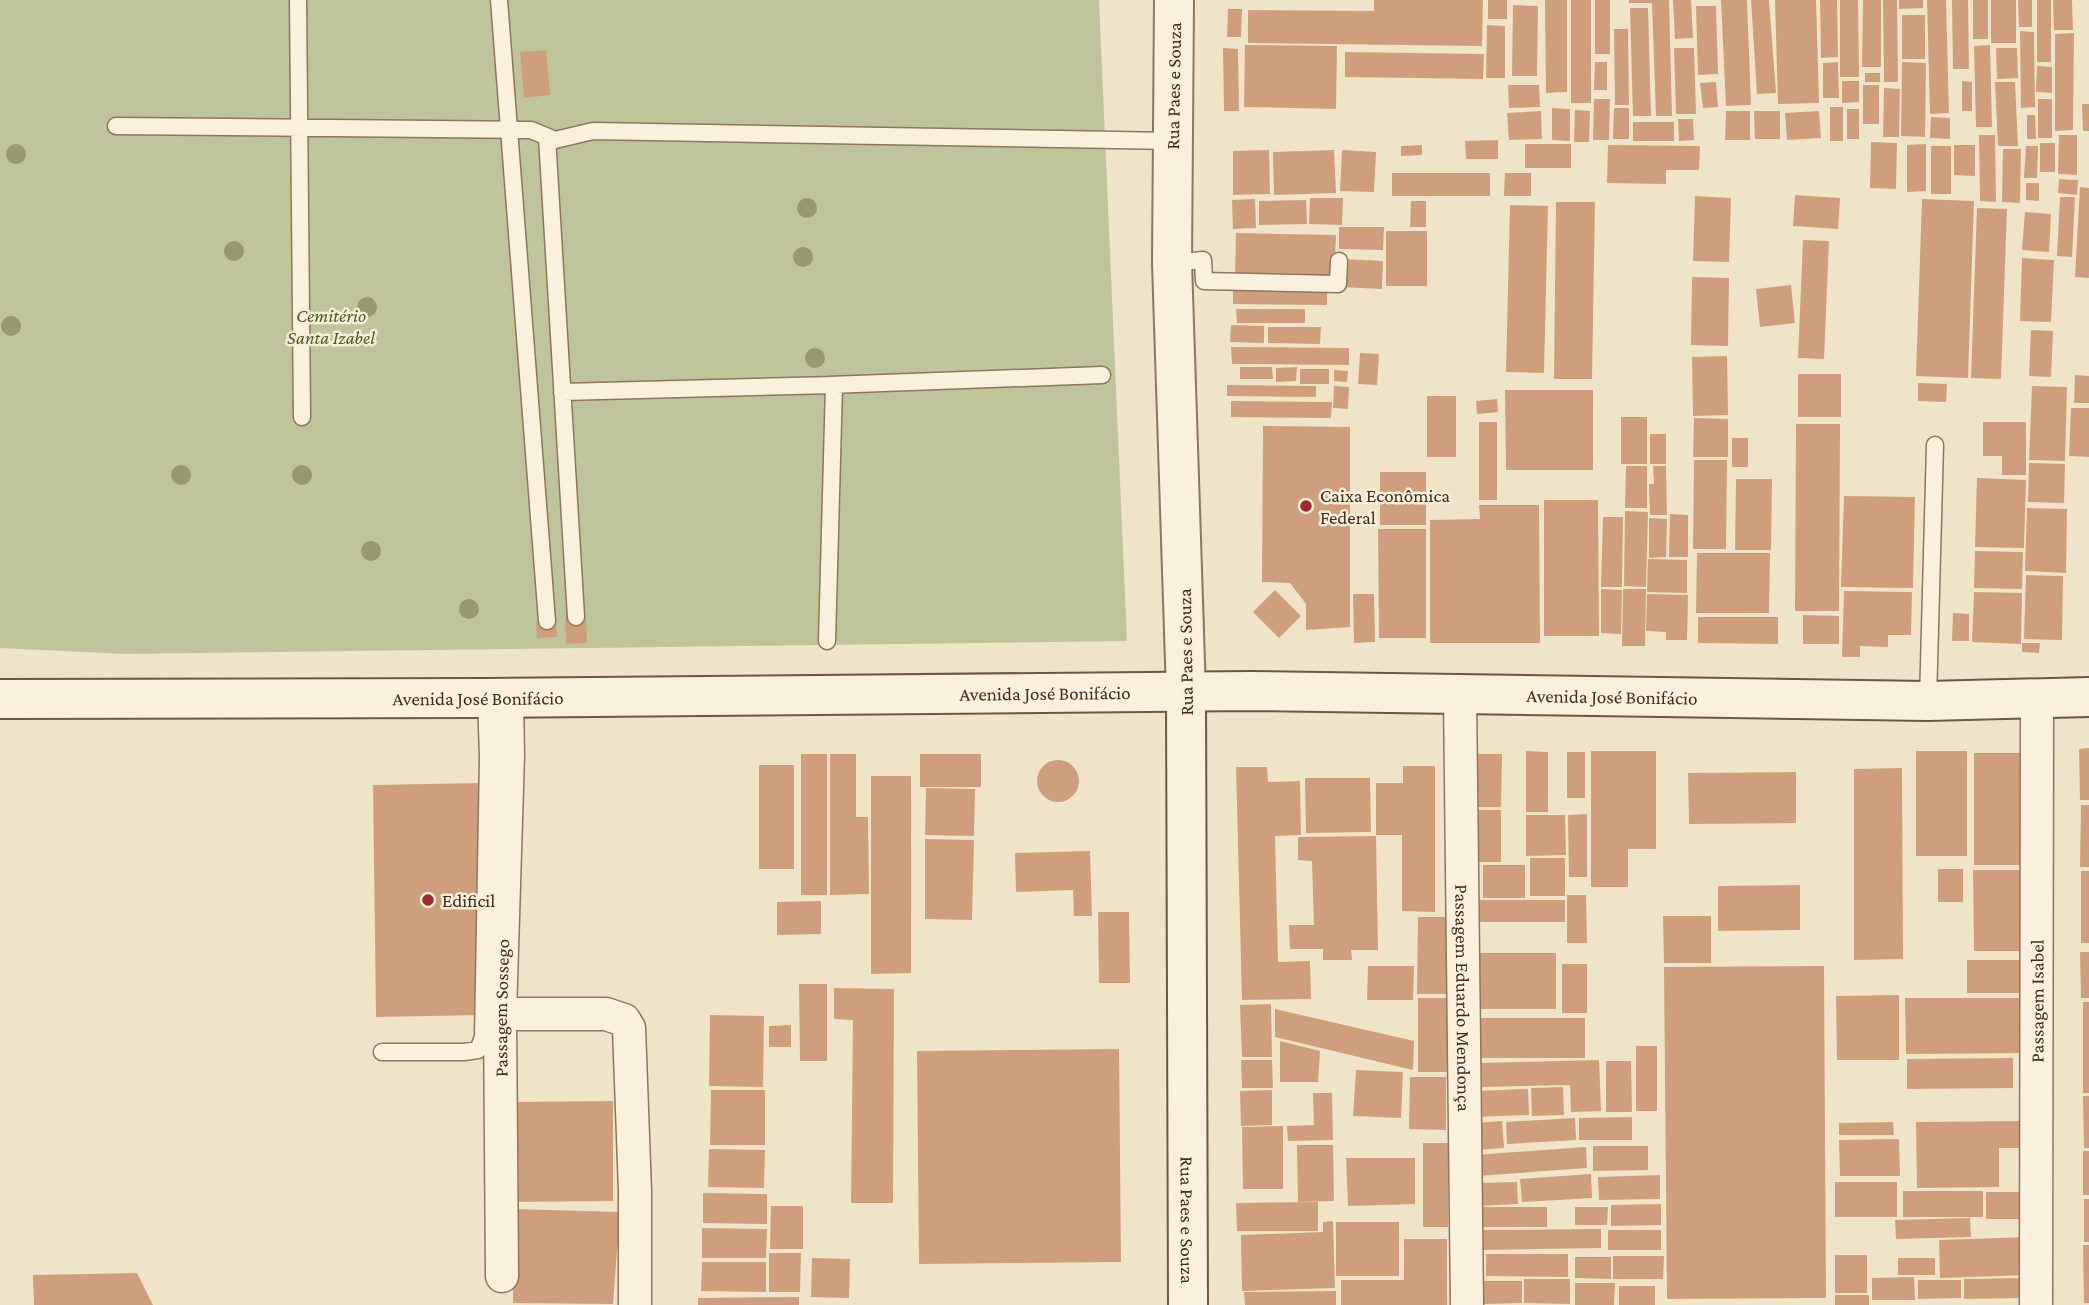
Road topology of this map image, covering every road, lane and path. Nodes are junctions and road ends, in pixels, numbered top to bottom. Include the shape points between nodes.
1 (298, 0) edge
2 (499, 0) edge
3 (1174, 0) edge
4 (116, 126) dead end
5 (297, 128) junction
6 (508, 130) junction
7 (547, 137) junction
8 (1172, 141) junction
9 (1339, 261) dead end
10 (1172, 263) junction
11 (1102, 375) dead end
12 (829, 385) junction
13 (562, 392) junction
14 (302, 417) dead end
15 (1935, 444) dead end
16 (576, 617) dead end
17 (547, 621) dead end
18 (827, 641) dead end
19 (1186, 693) junction
20 (1461, 694) junction
21 (2089, 697) edge
22 (496, 698) junction
23 (2038, 698) junction
24 (1928, 701) junction
25 (4, 702) edge
26 (500, 1014) junction
27 (382, 1052) dead end
28 (502, 1276) dead end
29 (635, 1305) edge
30 (1188, 1305) edge
31 (1467, 1305) edge
32 (2036, 1305) edge

1 - 5 lane
2 - 6 lane
3 - 8 main road, Rua Paes e Souza
4 - 5 lane
5 - 6 lane
5 - 14 lane
6 - 7 lane via 531,130
6 - 17 lane
7 - 8 lane via 555,140 593,131
7 - 13 lane
8 - 10 main road, Rua Paes e Souza
9 - 10 lane via 1338,284 1204,281 1203,260
10 - 19 main road, Rua Paes e Souza
11 - 12 lane
12 - 13 lane
12 - 18 lane via 834,385
13 - 16 lane
15 - 24 lane
19 - 20 main road, Avenida José Bonifácio
19 - 22 main road, Avenida José Bonifácio
19 - 30 main road, Rua Paes e Souza
20 - 24 main road, Avenida José Bonifácio
20 - 31 street, Passagem Eduardo Mendonça
21 - 23 main road, Avenida José Bonifácio
22 - 25 main road, Avenida José Bonifácio
22 - 26 street, Passagem Sossego via 508,755
22 - 27 lane via 488,757 483,1037 478,1050
23 - 24 main road, Avenida José Bonifácio
23 - 32 street, Passagem Isabel
26 - 28 street, Passagem Sossego
26 - 29 street via 616,1016 629,1028

